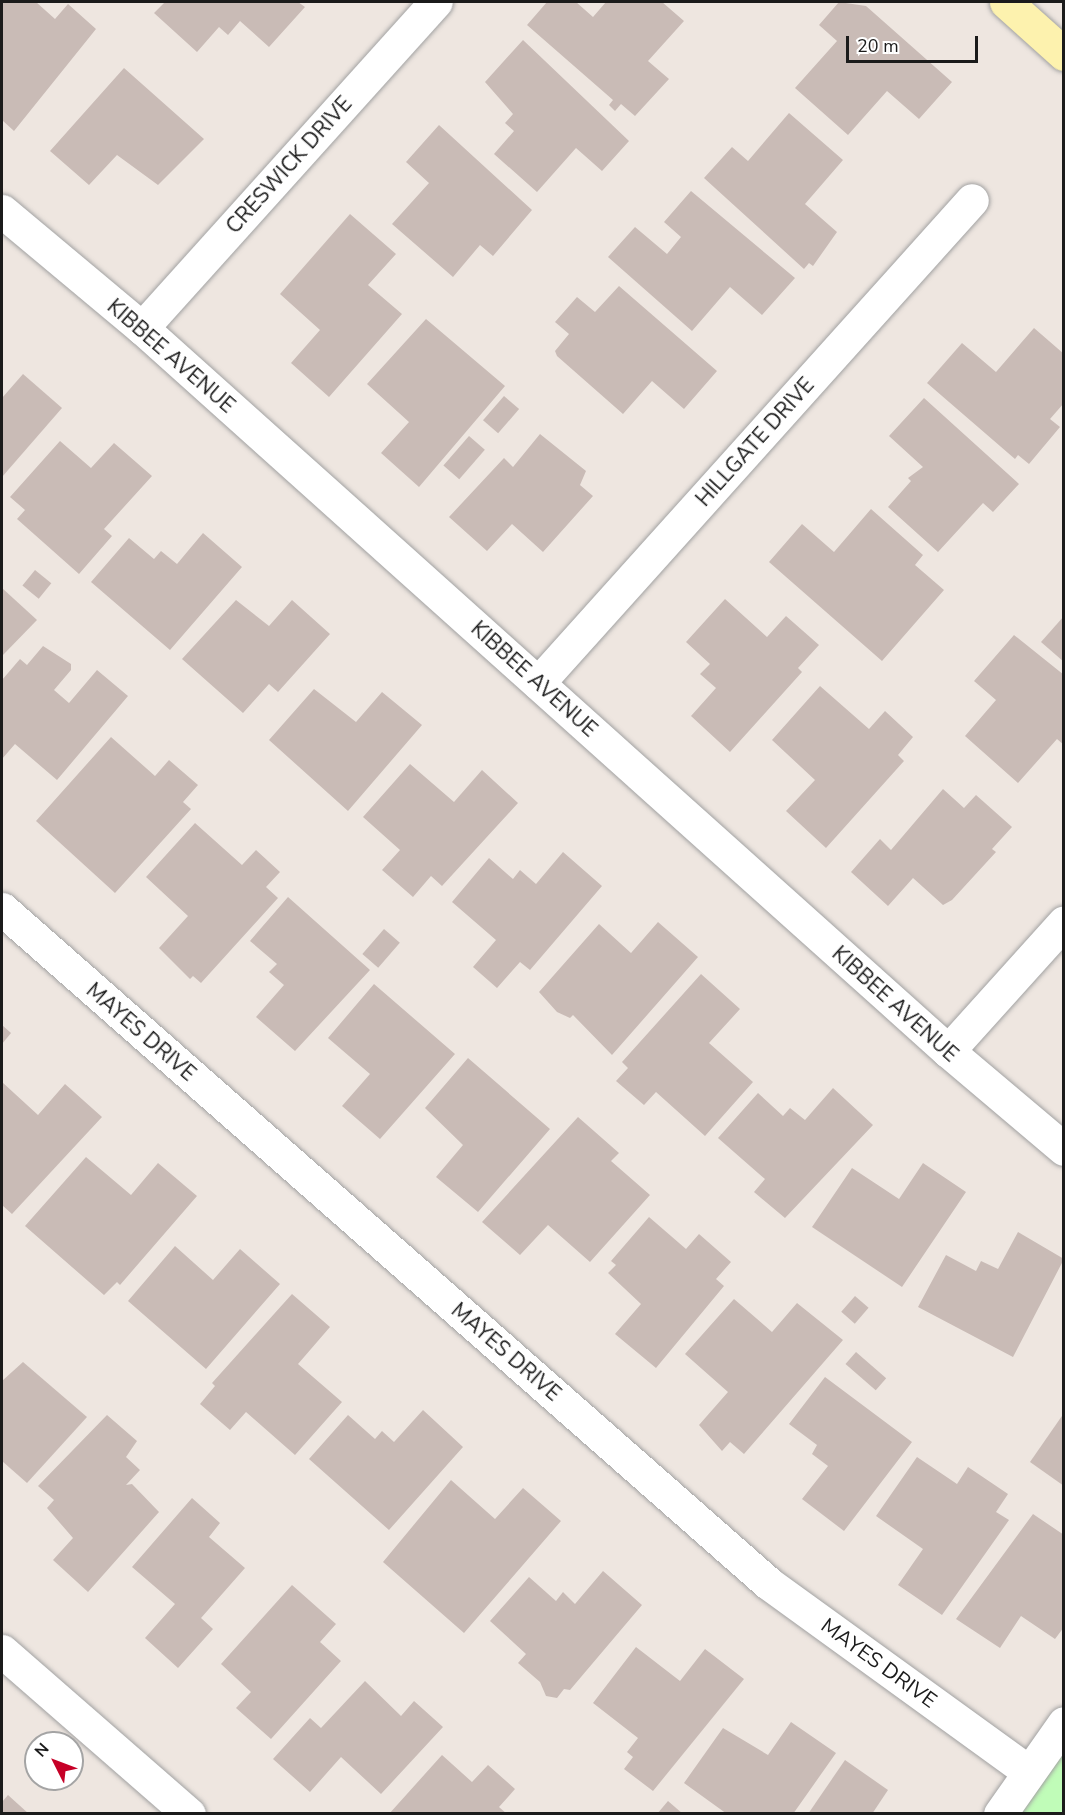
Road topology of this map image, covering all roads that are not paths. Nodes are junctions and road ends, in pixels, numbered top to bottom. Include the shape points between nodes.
1 (436, 2) edge
2 (1006, 2) edge
3 (1064, 54) edge
4 (972, 200) dead end
5 (2, 211) edge
6 (142, 328) junction
7 (538, 683) junction
8 (2, 909) edge
9 (1064, 922) edge
10 (948, 1052) junction
11 (1064, 1149) edge
12 (2, 1651) edge
13 (1064, 1723) edge
14 (1029, 1772) junction
15 (189, 1814) edge
16 (999, 1814) edge

1 - 6 street, CRESWICK DRIVE
2 - 3 main road
4 - 7 street, HILLGATE DRIVE
5 - 6 street, KIBBEE AVENUE
6 - 7 street, KIBBEE AVENUE
7 - 10 street, KIBBEE AVENUE
8 - 14 street, MAYES DRIVE via 768,1583
9 - 10 street
10 - 11 street, KIBBEE AVENUE
12 - 15 street
13 - 14 street
14 - 16 street

